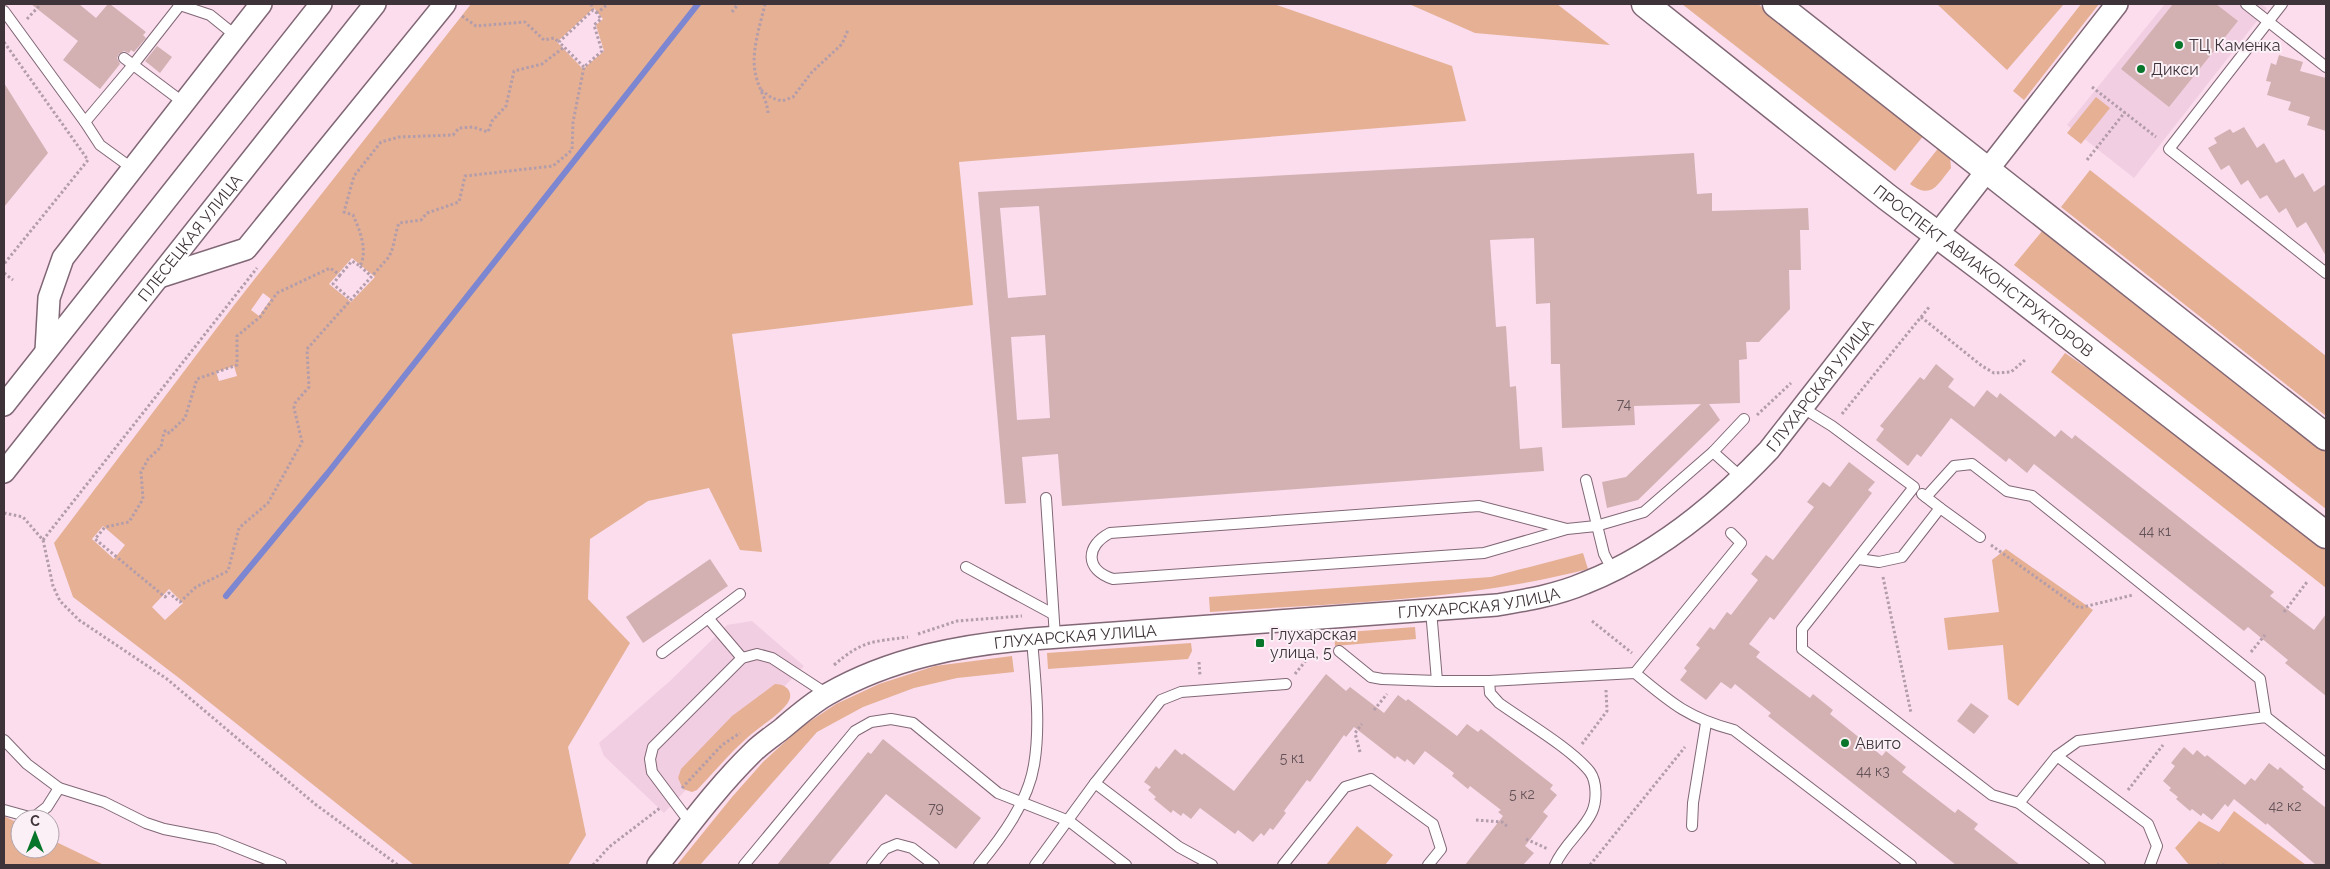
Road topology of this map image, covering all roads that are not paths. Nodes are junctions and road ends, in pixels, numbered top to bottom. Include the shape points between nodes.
1 (179, 4) edge
2 (261, 4) edge
3 (321, 4) edge
4 (375, 4) edge
5 (1645, 4) edge
6 (1776, 4) edge
7 (2117, 4) edge
8 (2246, 4) edge
9 (2282, 4) edge
10 (451, 8) edge
11 (4, 11) edge
12 (2268, 21) junction
13 (236, 36) junction
14 (124, 58) dead end
15 (134, 65) junction
16 (2326, 66) edge
17 (184, 104) junction
18 (85, 122) junction
19 (133, 169) junction
20 (1988, 171) junction
21 (1937, 234) junction
22 (2326, 273) edge
23 (159, 277) junction
24 (46, 351) junction
25 (4, 406) edge
26 (1803, 408) junction
27 (1744, 419) road end
28 (2326, 437) edge
29 (1713, 452) junction
30 (4, 472) edge
31 (1742, 478) junction
32 (1586, 480) dead end
33 (1914, 487) junction
34 (1926, 497) junction
35 (1046, 498) dead end
36 (1940, 508) junction
37 (1596, 526) junction
38 (1567, 529) junction
39 (1731, 533) dead end
40 (2326, 535) edge
41 (1980, 537) road end
42 (1859, 559) junction
43 (966, 567) dead end
44 (1613, 571) junction
45 (740, 594) dead end
46 (1431, 610) junction
47 (1053, 614) junction
48 (708, 618) junction
49 (1055, 637) junction
50 (1032, 639) junction
51 (1339, 651) dead end
52 (662, 653) dead end
53 (742, 658) junction
54 (1635, 673) junction
55 (1437, 681) junction
56 (1489, 681) junction
57 (1286, 684) road end
58 (827, 694) junction
59 (2266, 716) junction
60 (1706, 723) junction
61 (4, 740) edge
62 (2057, 756) junction
63 (2326, 764) edge
64 (1095, 783) junction
65 (60, 788) junction
66 (1021, 803) junction
67 (2019, 803) junction
68 (4, 810) edge
69 (1069, 821) junction
70 (691, 824) junction
71 (1692, 826) dead end
72 (984, 863) edge
73 (281, 865) edge
74 (658, 865) edge
75 (744, 865) edge
76 (872, 865) edge
77 (934, 865) edge
78 (1035, 865) edge
79 (1126, 865) edge
80 (1212, 865) edge
81 (1283, 865) edge
82 (1428, 865) edge
83 (1555, 865) edge
84 (1911, 865) edge
85 (2100, 865) edge
86 (2150, 865) edge

1 - 13 lane via 210,15
1 - 15 lane
2 - 13 street
3 - 24 street
4 - 23 street, ПЛЕСЕЦКАЯ УЛИЦА
5 - 21 street, ПРОСПЕКТ АВИАКОНСТРУКТОРОВ
6 - 20 street
7 - 20 street, ГЛУХАРСКАЯ УЛИЦА
8 - 12 lane
9 - 12 lane
10 - 23 street via 246,249
11 - 18 lane
12 - 16 lane
12 - 22 lane via 2169,149
13 - 17 street
14 - 15 lane
15 - 17 lane
15 - 18 lane
17 - 19 street
18 - 19 lane via 100,145
19 - 24 street via 63,258 49,298
20 - 21 street, ГЛУХАРСКАЯ УЛИЦА
20 - 28 street
21 - 26 street, ГЛУХАРСКАЯ УЛИЦА
21 - 40 street, ПРОСПЕКТ АВИАКОНСТРУКТОРОВ
23 - 30 street, ПЛЕСЕЦКАЯ УЛИЦА
24 - 25 street
26 - 31 street, ГЛУХАРСКАЯ УЛИЦА
26 - 33 lane
27 - 29 lane
29 - 31 lane
29 - 37 lane via 1644,512
31 - 44 street, ГЛУХАРСКАЯ УЛИЦА via 1711,507
32 - 37 lane
33 - 34 lane
33 - 42 lane
34 - 36 lane
34 - 59 lane via 1954,466 1972,464 2007,490 2032,496 2260,679
35 - 47 lane
36 - 41 lane
36 - 42 lane via 1902,557 1879,562
37 - 38 lane
37 - 44 lane
38 - 38 lane via 1484,553 1113,579 1100,575 1093,564 1092,548 1110,533 1479,506
39 - 54 lane via 1741,543
42 - 67 lane via 1802,629 1802,649 1992,795
43 - 47 lane
44 - 46 street, ГЛУХАРСКАЯ УЛИЦА via 1545,597 1497,605
45 - 48 lane
46 - 49 street, ГЛУХАРСКАЯ УЛИЦА
46 - 55 lane
47 - 49 lane
48 - 52 lane
48 - 53 lane
49 - 50 street, ГЛУХАРСКАЯ УЛИЦА
50 - 58 street, ГЛУХАРСКАЯ УЛИЦА via 931,653 873,671
50 - 66 lane via 1037,735 1034,767
51 - 55 lane via 1371,677
53 - 58 lane via 757,654 772,658
53 - 70 lane via 653,747 650,759 652,772
54 - 56 lane
54 - 60 lane via 1678,709
55 - 56 lane
56 - 83 lane via 1490,693 1499,703 1574,756 1591,773 1596,790 1592,812 1560,853
57 - 64 lane via 1180,692 1161,700
58 - 70 street, ГЛУХАРСКАЯ УЛИЦА via 754,751
59 - 62 lane via 2078,741
59 - 63 lane
60 - 71 lane
60 - 84 lane via 1734,730
61 - 65 lane via 27,764
62 - 67 lane
62 - 86 lane via 2148,824 2157,846
64 - 69 lane
64 - 80 lane via 1179,847
65 - 68 lane via 47,807 32,818
65 - 73 lane via 104,802 146,823 216,839
66 - 69 lane
66 - 72 lane
66 - 75 lane via 998,793 913,723 891,719 871,722 855,731
67 - 85 lane
69 - 78 lane
69 - 79 lane
70 - 74 street, ГЛУХАРСКАЯ УЛИЦА
76 - 77 lane via 885,849 897,844 912,848
81 - 82 lane via 1345,787 1371,779 1433,824 1441,849

